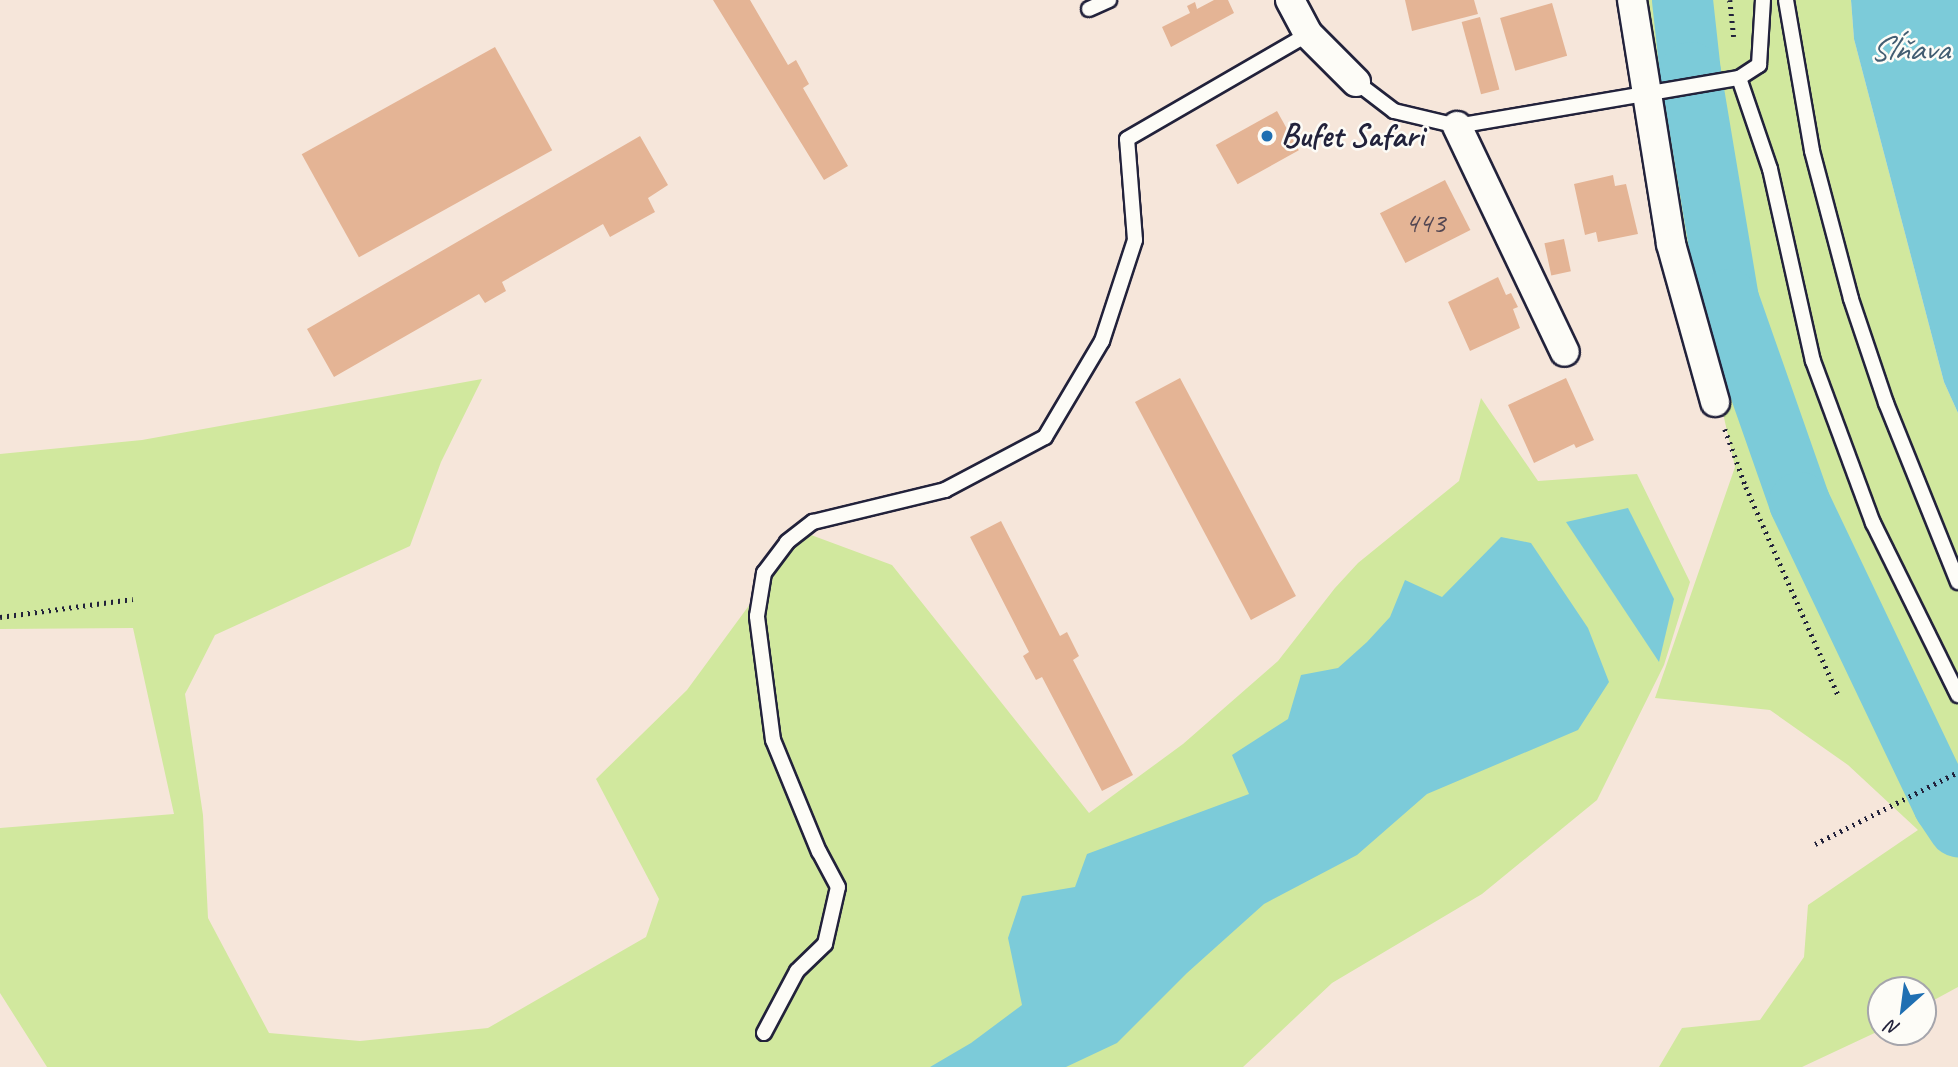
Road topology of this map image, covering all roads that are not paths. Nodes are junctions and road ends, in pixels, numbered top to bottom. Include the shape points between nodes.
1 (1109, 0) edge
2 (1290, 0) edge
3 (1632, 0) edge
4 (1763, 0) edge
5 (1786, 0) edge
6 (1089, 9) dead end
7 (1308, 34) junction
8 (1739, 78) junction
9 (1356, 82) joint
10 (1644, 93) junction
11 (1457, 126) junction
12 (1565, 352) dead end
13 (1714, 402) road end
14 (1958, 582) edge
15 (1958, 695) edge
16 (764, 1033) dead end

1 - 6 lane
2 - 7 street
3 - 10 street
4 - 8 lane via 1759,65
5 - 14 lane via 1812,151 1851,299 1891,415
7 - 9 street
7 - 16 lane via 1127,139 1135,240 1102,341 1045,437 945,490 813,522 787,542 764,573 757,616 773,740 838,887 825,944 797,971
8 - 10 lane
8 - 15 lane via 1770,169 1814,360 1873,523
9 - 11 lane via 1394,111
10 - 11 lane
10 - 13 street via 1671,244
11 - 12 street

